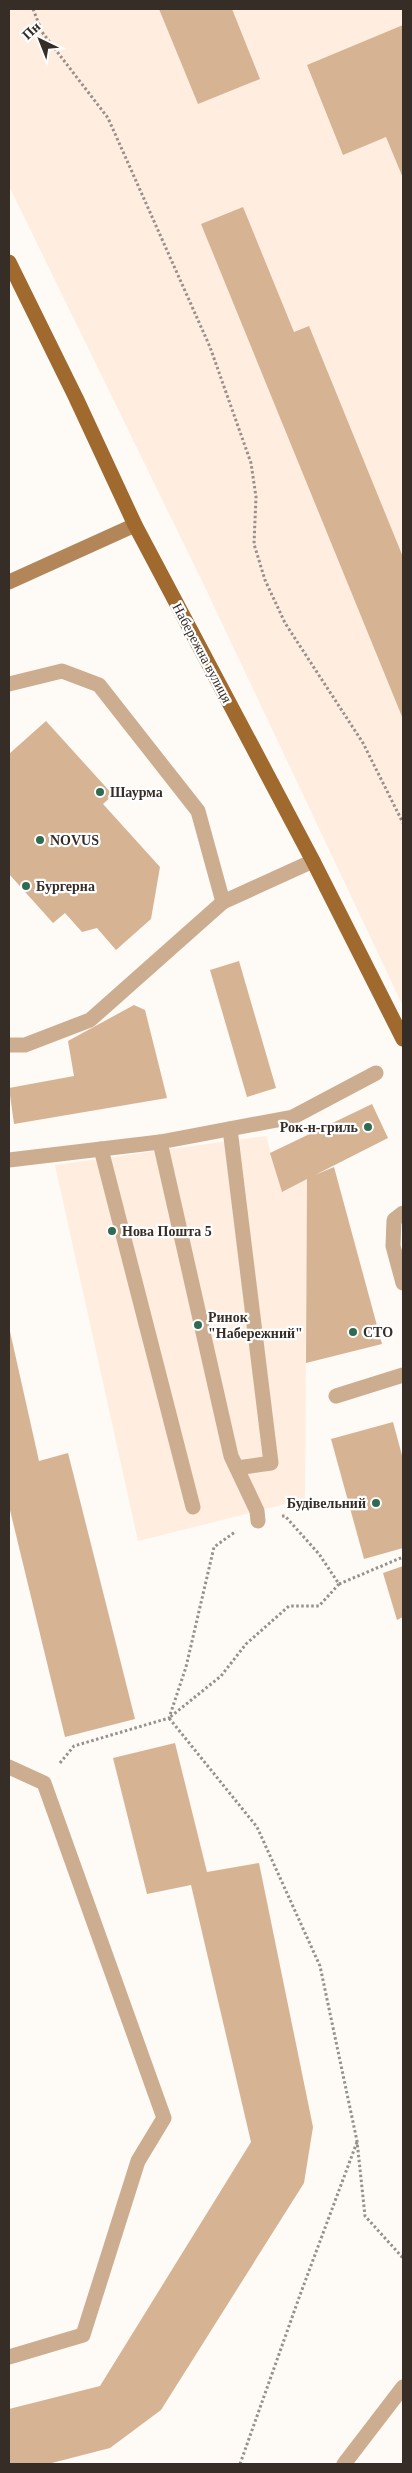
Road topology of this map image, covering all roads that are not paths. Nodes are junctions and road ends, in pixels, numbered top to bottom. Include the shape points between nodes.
1 (9, 262) edge
2 (135, 525) junction
3 (9, 582) edge
4 (9, 684) edge
5 (313, 861) junction
6 (223, 902) junction
7 (403, 1039) edge
8 (9, 1045) edge
9 (376, 1073) dead end
10 (230, 1129) junction
11 (160, 1142) junction
12 (101, 1149) junction
13 (9, 1160) edge
14 (403, 1213) edge
15 (403, 1283) edge
16 (403, 1375) edge
17 (336, 1396) dead end
18 (237, 1468) junction
19 (193, 1507) dead end
20 (258, 1521) road end
21 (9, 1767) edge
22 (9, 2357) edge
23 (403, 2387) edge
24 (344, 2464) edge

1 - 2 main road, Набережна вулиця
2 - 3 main road
2 - 5 main road, Набережна вулиця
4 - 6 street via 62,671 99,685 198,811
5 - 6 street
5 - 7 main road, Набережна вулиця
6 - 8 street via 90,1020 26,1045
9 - 10 street via 293,1117
10 - 11 street
10 - 18 street via 271,1463
11 - 12 street
11 - 18 street via 231,1456
12 - 13 street
12 - 19 street
14 - 15 street via 394,1220 393,1246
16 - 17 street
18 - 20 street via 257,1511
21 - 22 street via 44,1783 164,2118 138,2162 83,2335
23 - 24 street

